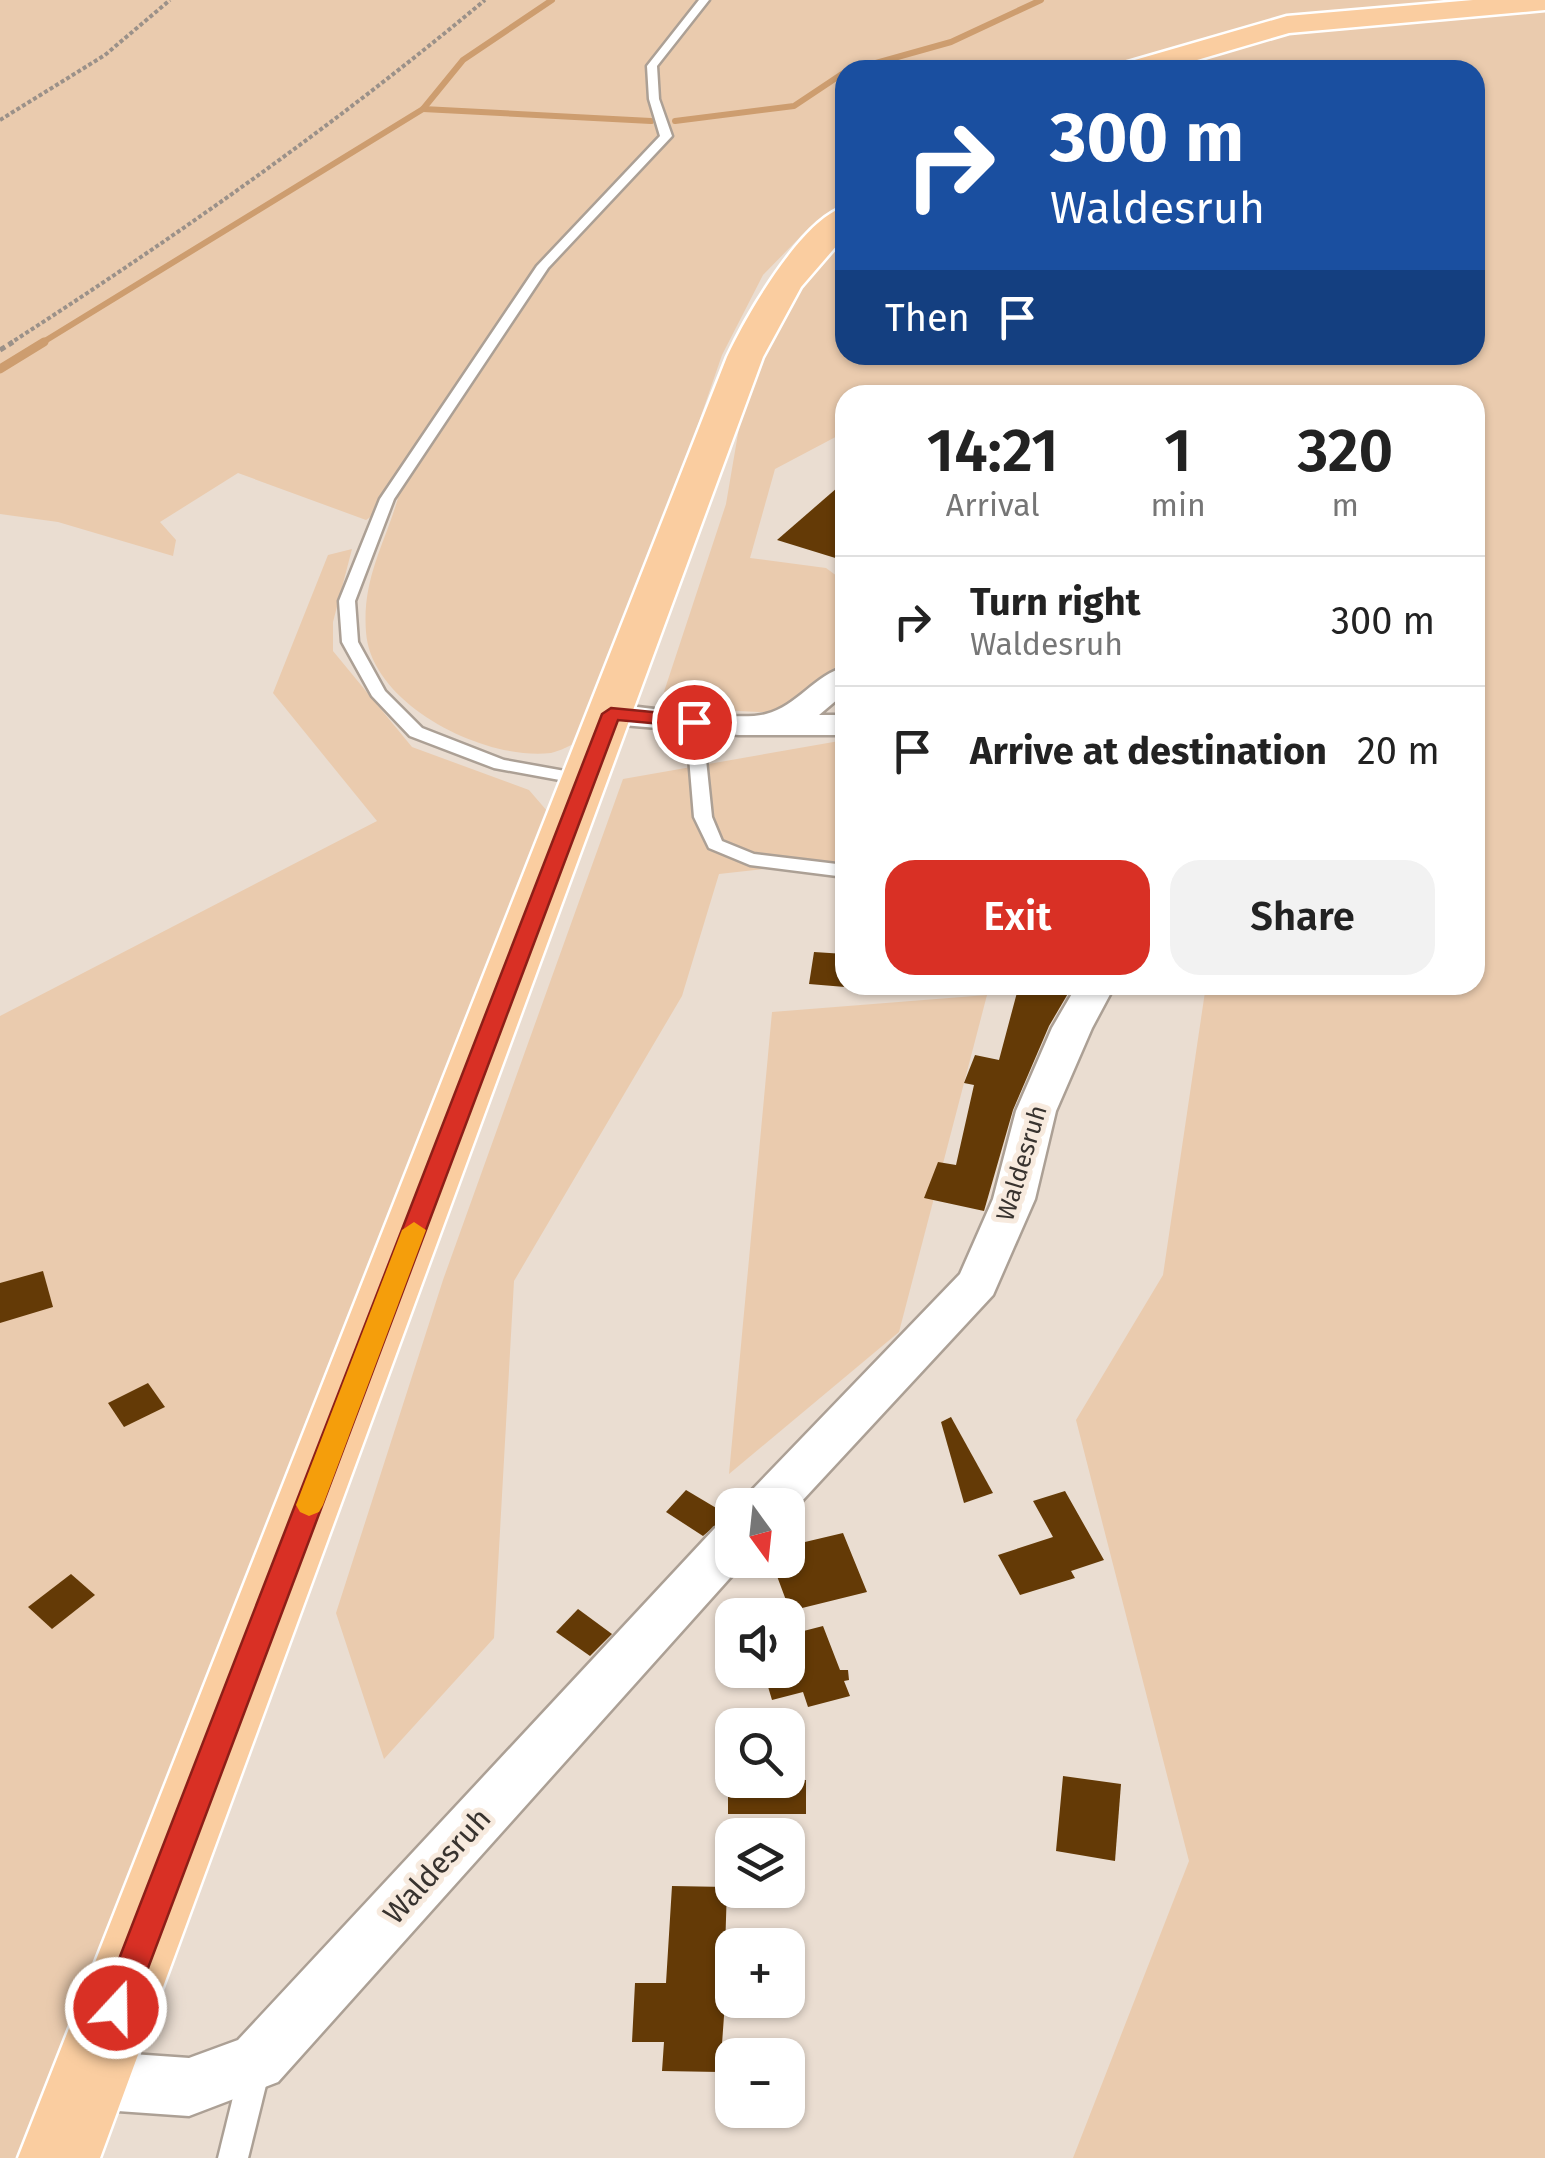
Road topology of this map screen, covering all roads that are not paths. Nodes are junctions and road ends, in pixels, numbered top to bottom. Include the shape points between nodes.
1 (704, 0) edge
2 (1545, 2) edge
3 (1165, 60) edge
4 (835, 227) edge
5 (835, 685) edge
6 (611, 714) junction
7 (694, 722) junction
8 (776, 722) junction
9 (835, 724) edge
10 (586, 780) junction
11 (835, 870) edge
12 (1090, 995) edge
13 (784, 1488) edge
14 (715, 1561) edge
15 (257, 2062) junction
16 (88, 2080) junction
17 (59, 2158) edge
18 (234, 2158) edge

1 - 10 lane via 652,66 666,136 543,266 387,500 347,601 350,642 378,693 416,732 500,764
2 - 3 main road via 1288,25
4 - 6 main road via 796,267 758,327
5 - 8 street
6 - 7 street
6 - 10 main road
7 - 8 street
7 - 11 lane via 703,816 715,844 750,859
8 - 9 street
10 - 16 main road
12 - 13 street, Waldesruh via 1036,1111 1014,1199 978,1283
14 - 15 street, Waldesruh
15 - 16 street, Waldesruh via 189,2087
15 - 18 lane
16 - 17 main road

